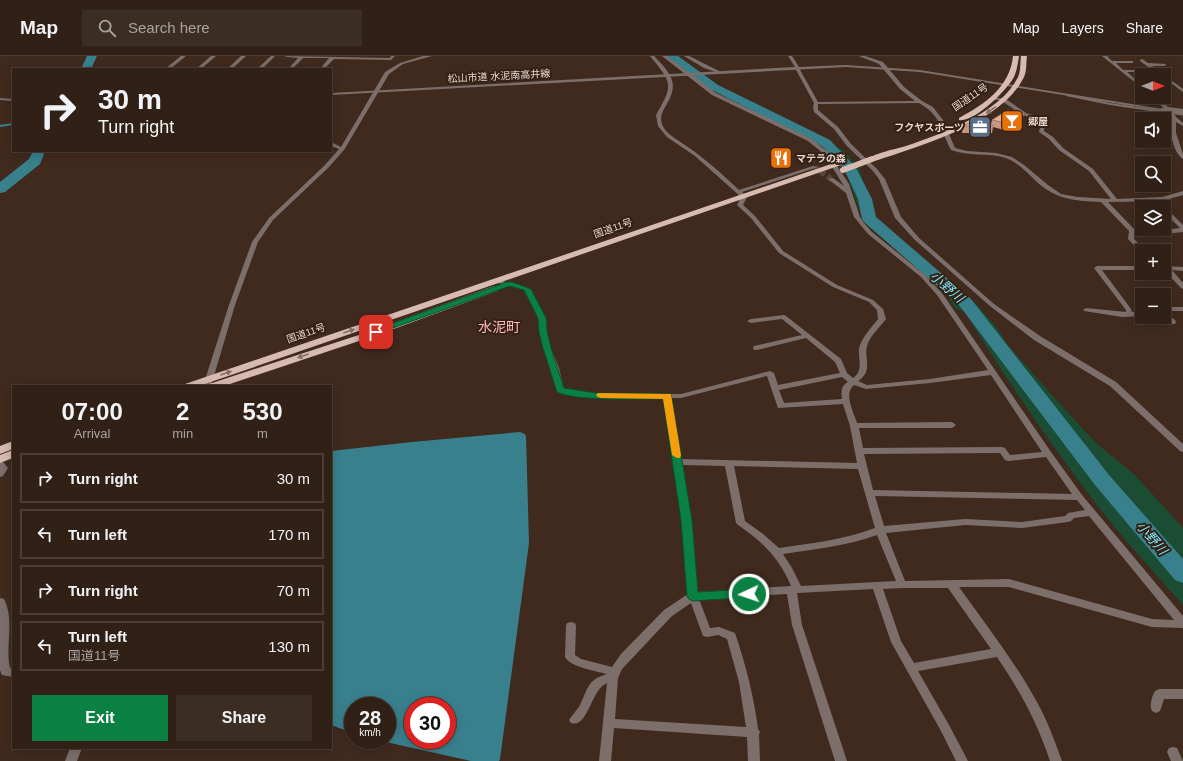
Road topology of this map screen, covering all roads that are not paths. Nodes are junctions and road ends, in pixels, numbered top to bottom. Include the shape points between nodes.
1 (184, 56) edge
2 (214, 56) edge
3 (244, 56) edge
4 (273, 56) edge
5 (287, 56) edge
6 (302, 56) edge
7 (393, 56) edge
8 (430, 56) edge
9 (652, 56) edge
10 (664, 56) edge
11 (686, 56) edge
12 (790, 56) edge
13 (861, 56) edge
14 (1016, 56) edge
15 (1024, 56) edge
16 (1104, 56) edge
17 (333, 57) edge
18 (363, 57) edge
19 (1142, 60) dead end
20 (1111, 62) junction
21 (1131, 62) dead end
22 (1148, 64) junction
23 (1164, 64) dead end
24 (168, 68) edge
25 (199, 68) edge
26 (231, 68) edge
27 (260, 68) edge
28 (291, 68) edge
29 (323, 68) edge
30 (797, 68) junction
31 (885, 68) junction
32 (1153, 68) edge
33 (1123, 71) junction
34 (1135, 71) edge
35 (719, 72) junction
36 (690, 74) junction
37 (667, 75) junction
38 (1135, 81) edge
39 (1171, 82) edge
40 (1005, 85) junction
41 (1016, 87) junction
42 (1183, 90) edge
43 (375, 92) junction
44 (332, 94) edge
45 (1068, 95) junction
46 (994, 98) junction
47 (0, 99) edge
48 (12, 100) edge
49 (1004, 100) junction
50 (920, 102) junction
51 (816, 103) junction
52 (1160, 104) edge
53 (1164, 109) junction
54 (1183, 113) edge
55 (1173, 116) junction
56 (1183, 125) edge
57 (945, 130) junction
58 (332, 144) edge
59 (342, 149) junction
60 (1183, 157) edge
61 (815, 166) dead end
62 (839, 168) junction
63 (831, 179) tunnel mouth
64 (850, 193) junction
65 (1183, 193) edge
66 (741, 198) junction
67 (1155, 199) joint
68 (1102, 200) junction
69 (1114, 200) junction
70 (1171, 216) edge
71 (1183, 229) edge
72 (1132, 231) junction
73 (1136, 244) edge
74 (1135, 268) edge
75 (1171, 268) edge
76 (1183, 269) edge
77 (1171, 274) edge
78 (496, 281) junction
79 (509, 284) junction
80 (1183, 287) edge
81 (1171, 309) edge
82 (1183, 309) edge
83 (1086, 310) dead end
84 (1129, 314) junction
85 (1135, 314) edge
86 (751, 321) dead end
87 (806, 336) junction
88 (757, 348) dead end
89 (993, 372) junction
90 (844, 374) junction
91 (853, 382) junction
92 (210, 384) edge
93 (200, 385) edge
94 (776, 388) junction
95 (667, 396) junction
96 (846, 401) junction
97 (952, 425) dead end
98 (854, 426) junction
99 (12, 445) edge
100 (1183, 449) edge
101 (0, 450) edge
102 (860, 451) junction
103 (1048, 454) junction
104 (12, 455) edge
105 (678, 462) junction
106 (729, 463) junction
107 (3, 466) edge
108 (862, 466) junction
109 (870, 493) junction
110 (1079, 498) junction
111 (1092, 512) junction
112 (880, 530) junction
113 (776, 552) junction
114 (950, 583) junction
115 (876, 585) junction
116 (902, 585) junction
117 (794, 590) junction
118 (693, 596) junction
119 (0, 602) edge
120 (1183, 624) edge
121 (571, 626) dead end
122 (999, 652) junction
123 (912, 668) junction
124 (12, 673) edge
125 (614, 675) junction
126 (1183, 694) edge
127 (1156, 708) dead end
128 (574, 720) dead end
129 (609, 723) junction
130 (754, 732) junction
131 (76, 749) edge
132 (71, 761) edge
133 (605, 761) edge
134 (754, 761) edge
135 (841, 761) edge
136 (962, 761) edge
137 (1056, 761) edge

1 - 24 street
2 - 25 street
3 - 26 street
4 - 27 street
5 - 6 street
6 - 17 street
6 - 28 street
7 - 18 street via 391,59
8 - 43 street via 416,58 394,67
9 - 37 street
10 - 36 street
11 - 35 street
12 - 30 street
13 - 31 street via 878,61
14 - 40 highway, 国道11号 via 1013,72
15 - 41 highway, 国道11号 via 1023,73
16 - 20 street
17 - 18 street
17 - 29 street
19 - 22 street
20 - 21 street
20 - 33 street
22 - 23 street
22 - 32 street
30 - 31 street, 松山市道 水泥南高井線
30 - 35 street, 松山市道 水泥南高井線
30 - 51 street
31 - 40 street, 松山市道 水泥南高井線
31 - 50 street via 902,88
33 - 34 street
33 - 38 street
35 - 36 street, 松山市道 水泥南高井線
36 - 37 street, 松山市道 水泥南高井線
36 - 62 street via 714,94 810,140
37 - 43 street, 松山市道 水泥南高井線
37 - 66 street via 672,85 658,115 660,126 702,159
39 - 42 street
40 - 41 street, 松山市道 水泥南高井線
40 - 46 highway, 国道11号
41 - 45 street, 松山市道 水泥南高井線
41 - 49 highway, 国道11号
43 - 44 street, 松山市道 水泥南高井線
43 - 59 street
45 - 53 street via 1096,97
45 - 55 street
46 - 49 street
46 - 57 highway, 国道11号
47 - 48 street
49 -> 57 highway, 国道11号 via 978,118
49 - 69 street via 1024,114 1039,118 1043,127 1041,131 1091,170
50 - 51 street
50 - 57 street via 931,108
51 - 100 street via 815,107 820,115 836,128 882,179 898,218 917,239 1003,314 1113,384
52 - 53 street
53 - 54 street, bridge
53 - 55 street
54 - 55 street
55 - 56 street
55 - 60 street via 1173,133
57 - 62 highway, 国道11号, bridge
57 - 68 street via 953,148 958,152 1010,158 1060,196
58 - 59 street
59 - 92 street via 271,219 255,242 227,319
61 - 66 street
62 - 64 street
62 - 66 highway, 国道11号
63 - 64 street
64 - 89 street via 857,217 862,224 931,284 948,304
65 - 67 street
66 - 78 highway, 国道11号
66 - 79 highway, 国道11号
66 - 91 street via 781,252 835,286 871,301 880,309 882,319 864,342 864,369 861,376
67 - 69 street
68 - 69 street
68 - 72 street
70 - 71 street
71 - 72 street via 1155,233
72 - 73 street via 1131,239
74 - 84 street via 1097,268 1129,310
75 - 76 street
77 - 80 street
78 - 79 street
92 -> 78 highway, 国道11号
79 -> 92 highway, 国道11号 via 376,332
79 - 95 street via 527,289 542,318 547,348 560,390 596,395
81 - 82 street
83 - 84 street
84 - 85 street
86 - 87 street via 784,317
87 - 88 street
87 - 90 street via 838,361
89 - 91 street via 866,387
89 - 103 street
90 - 91 street
90 - 94 street
91 - 96 street via 844,392
92 - 93 highway, 国道11号
94 - 95 street via 770,374 681,396
94 - 96 street via 782,406
95 - 105 street
96 - 98 street
97 - 98 street
98 - 102 street
99 - 101 highway
102 - 103 street via 1002,450 1008,458
102 - 108 street
103 - 110 street
104 - 107 highway
105 - 106 street
105 - 118 street
106 - 108 street
106 - 113 street via 741,523 765,539
108 - 109 street
109 - 110 street
109 - 112 street
110 - 111 street
111 - 112 street via 1071,515 1068,519 1022,525 965,522
111 - 120 street
112 - 113 street via 841,542
112 - 116 street
113 - 117 street via 790,571
114 - 116 street
114 - 120 street via 1009,583 1152,623
114 - 122 street
115 - 116 street
115 - 117 street
115 - 123 street via 896,642
117 - 118 street
117 - 135 street via 797,625
118 - 125 street via 668,613 624,657
118 - 130 street via 707,633 719,631 730,636 742,669
119 - 124 street via 4,618 3,660 6,672
121 - 125 street via 570,657
122 - 123 street
122 - 137 street via 1034,708
123 - 136 street
125 - 128 street via 599,680 592,687 584,709
125 - 129 street
126 - 127 street via 1159,694
129 - 130 street
129 - 133 street
130 - 134 street
131 - 132 street

